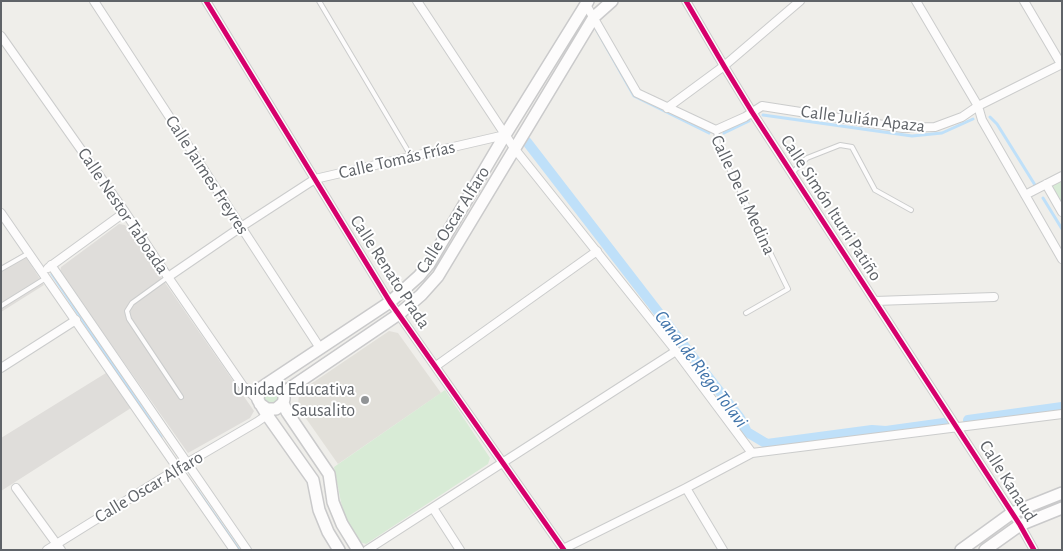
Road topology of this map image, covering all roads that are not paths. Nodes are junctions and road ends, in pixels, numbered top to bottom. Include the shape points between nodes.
1 (94, 1) edge
2 (206, 1) edge
3 (319, 1) edge
4 (417, 1) edge
5 (612, 1) edge
6 (686, 1) edge
7 (800, 1) edge
8 (916, 1) edge
9 (1024, 1) edge
10 (586, 2) edge
11 (594, 17) junction
12 (1, 36) edge
13 (1062, 64) edge
14 (724, 66) junction
15 (978, 106) junction
16 (667, 108) junction
17 (752, 112) junction
18 (716, 130) junction
19 (505, 136) junction
20 (514, 148) junction
21 (410, 156) junction
22 (792, 173) junction
23 (1062, 176) edge
24 (315, 179) junction
25 (1046, 184) junction
26 (1025, 195) junction
27 (911, 210) dead end
28 (125, 212) junction
29 (1062, 212) edge
30 (1, 213) edge
31 (240, 227) junction
32 (597, 251) junction
33 (29, 253) junction
34 (1062, 259) edge
35 (51, 265) junction
36 (1, 270) edge
37 (44, 275) junction
38 (168, 277) junction
39 (994, 297) dead end
40 (875, 300) junction
41 (390, 302) junction
42 (1, 306) edge
43 (399, 314) junction
44 (746, 314) dead end
45 (76, 320) junction
46 (320, 348) junction
47 (676, 351) junction
48 (436, 366) junction
49 (1, 368) edge
50 (243, 386) junction
51 (264, 386) junction
52 (181, 397) dead end
53 (259, 402) junction
54 (277, 405) junction
55 (1062, 414) edge
56 (958, 428) junction
57 (752, 453) junction
58 (502, 463) junction
59 (187, 464) junction
60 (177, 469) junction
61 (16, 488) dead end
62 (686, 488) junction
63 (1062, 493) edge
64 (432, 508) junction
65 (1062, 508) edge
66 (1012, 513) junction
67 (1020, 525) junction
68 (59, 547) edge
69 (564, 549) edge
70 (47, 550) edge
71 (234, 550) edge
72 (247, 550) edge
73 (339, 550) edge
74 (358, 550) edge
75 (366, 550) edge
76 (460, 550) edge
77 (723, 550) edge
78 (961, 550) edge
79 (985, 550) edge
80 (1034, 550) edge

1 - 31 street, Calle Jaimes Freyres
2 - 24 street, Calle Renato Prada
3 - 21 lane
4 - 19 street
5 - 11 main road, Calle Oscar Alfaro
6 - 14 street, Calle Simón Iturri Patiño
7 - 14 street
8 - 15 street
9 - 13 street
10 - 11 street
10 - 19 main road, Calle Oscar Alfaro
11 - 16 street, Calle De la Medina via 637,93
11 - 20 main road, Calle Oscar Alfaro
12 - 28 street, Calle Nestor Taboada
13 - 15 street, Calle Julián Apaza
14 - 16 street
14 - 17 street, Calle Simón Iturri Patiño
15 - 17 street, Calle Julián Apaza via 935,128 903,128 762,106
15 - 26 street via 982,120
16 - 18 street, Calle De la Medina
17 - 18 street, Calle Julián Apaza
17 - 22 street, Calle Simón Iturri Patiño
18 - 44 lane, Calle De la Medina via 718,146 788,289
19 - 20 street
19 - 21 street, Calle Tomás Frías
19 - 41 main road, Calle Oscar Alfaro via 429,264
20 - 32 street
20 - 43 main road, Calle Oscar Alfaro via 438,276
21 - 24 street, Calle Tomás Frías
22 - 27 lane via 807,158 840,146 852,146 875,190
22 - 40 street, Calle Simón Iturri Patiño
23 - 25 street
24 - 31 street, Calle Tomás Frías
24 - 41 street, Calle Renato Prada
25 - 26 street
25 - 29 street
26 - 34 street
28 - 35 street
28 - 38 street, Calle Nestor Taboada
30 - 33 street
31 - 38 street, Calle Tomás Frías
31 - 46 street, Calle Jaimes Freyres
32 - 47 street
32 - 48 street
33 - 36 lane
33 - 37 street
35 - 37 street
35 - 59 street
37 - 42 lane
37 - 45 street
38 - 50 street, Calle Nestor Taboada
38 - 52 lane via 132,303 127,311 129,319
39 - 40 street
40 - 56 street, Calle Simón Iturri Patiño
41 - 43 street, Calle Renato Prada
41 - 46 main road, Calle Oscar Alfaro
43 - 48 street, Calle Renato Prada
43 - 54 main road, Calle Oscar Alfaro via 290,388
45 - 49 street
45 - 60 street
46 - 51 main road, Calle Oscar Alfaro
47 - 57 street
47 - 58 street
48 - 58 street, Calle Renato Prada
50 - 51 street
50 - 53 street, Calle Nestor Taboada
51 - 53 main road via 258,395
51 - 54 main road via 277,385
53 - 54 main road
54 - 59 street, Calle Oscar Alfaro
54 - 73 main road via 313,480 319,510
54 - 74 main road via 287,412 329,474 333,502
55 - 56 street
56 - 57 street
56 - 66 street, Calle Kanaud
57 - 62 street
58 - 64 street
58 - 69 street, Calle Renato Prada
59 - 60 street, Calle Oscar Alfaro
59 - 72 street
60 - 68 street, Calle Oscar Alfaro
60 - 71 street
61 - 68 street
62 - 69 street
62 - 77 street
63 - 66 main road
64 - 75 street
64 - 76 street
65 - 67 main road
66 - 67 street, Calle Kanaud
66 - 78 main road
67 - 79 main road
67 - 80 street, Calle Kanaud
68 - 70 street, Calle Oscar Alfaro

